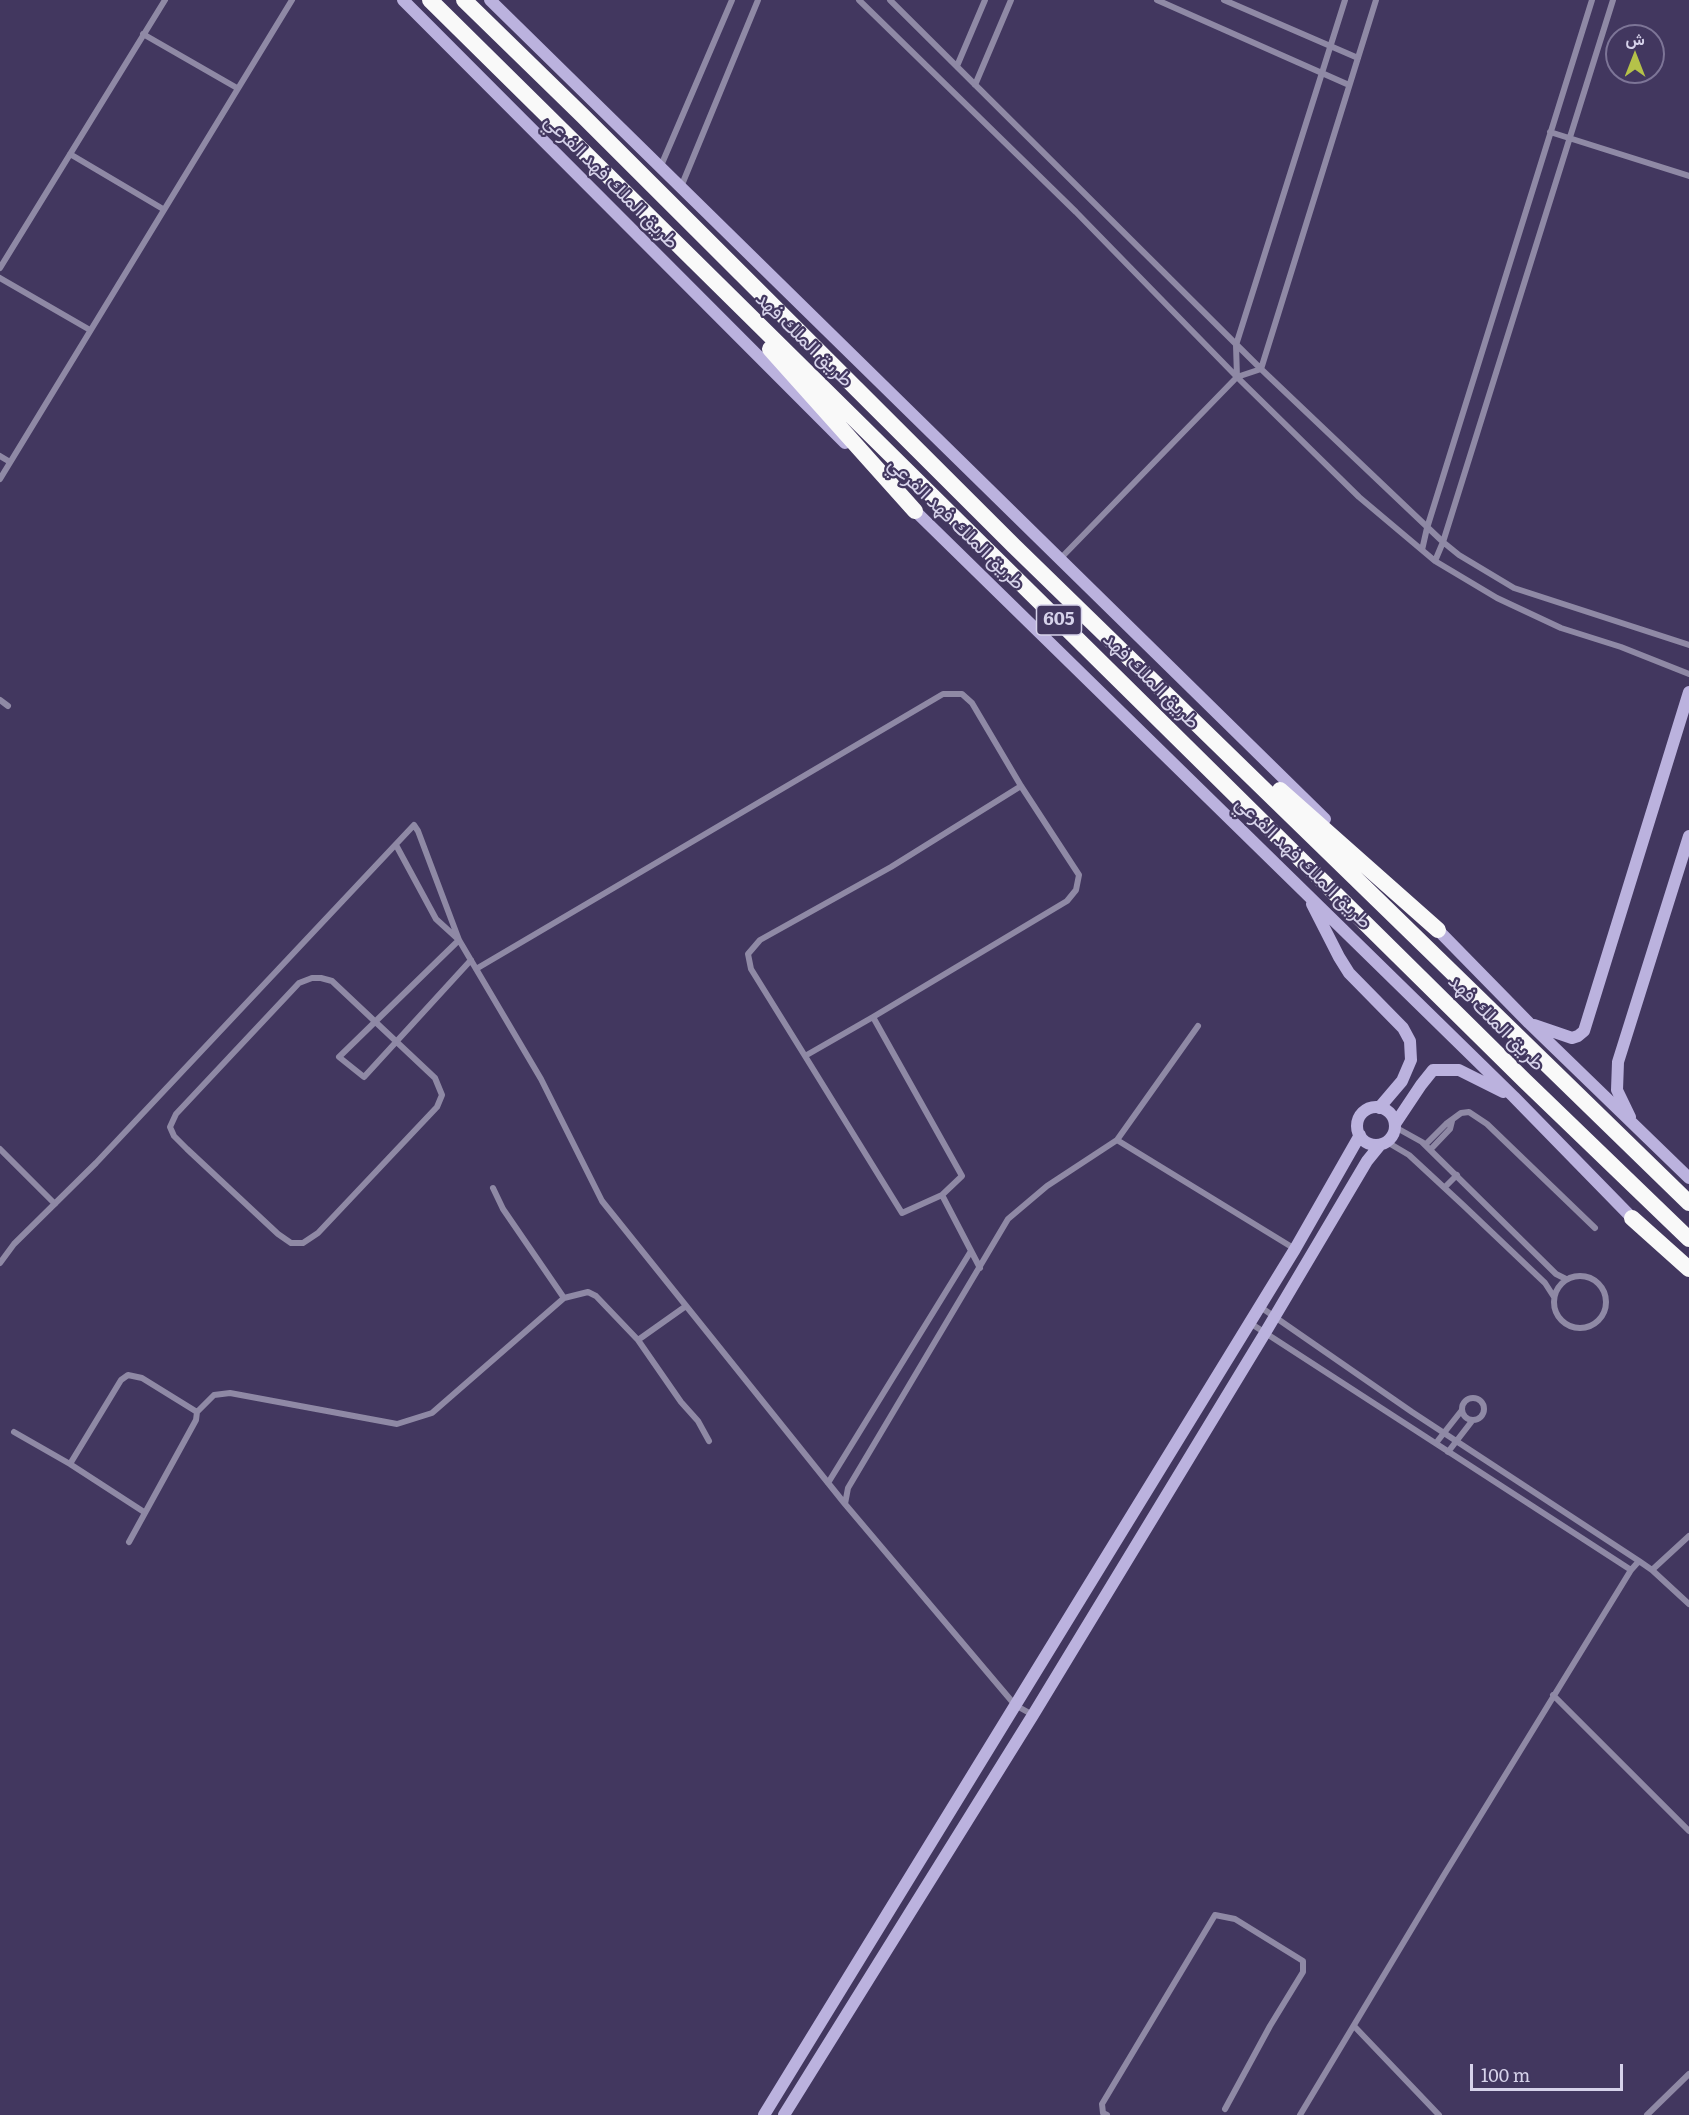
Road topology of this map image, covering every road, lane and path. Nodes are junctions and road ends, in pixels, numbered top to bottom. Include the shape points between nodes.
1 (165, 0) edge
2 (292, 0) edge
3 (403, 0) edge
4 (430, 0) edge
5 (464, 0) edge
6 (732, 0) edge
7 (758, 0) edge
8 (859, 0) edge
9 (891, 0) edge
10 (986, 0) edge
11 (1011, 0) edge
12 (1157, 0) edge
13 (1224, 0) edge
14 (1345, 0) edge
15 (1376, 0) edge
16 (1592, 0) edge
17 (1613, 0) edge
18 (492, 2) edge
19 (143, 34) junction
20 (1331, 46) junction
21 (1358, 58) junction
22 (957, 66) junction
23 (1322, 73) junction
24 (975, 85) junction
25 (1350, 85) junction
26 (237, 88) junction
27 (1550, 132) junction
28 (1571, 139) junction
29 (70, 154) junction
30 (660, 168) junction
31 (1689, 176) edge
32 (681, 187) junction
33 (163, 210) junction
34 (654, 222) junction
35 (0, 268) edge
36 (0, 278) edge
37 (90, 330) junction
38 (1236, 345) junction
39 (1261, 369) junction
40 (1237, 377) junction
41 (0, 456) edge
42 (10, 462) junction
43 (0, 479) edge
44 (915, 511) junction
45 (1427, 528) junction
46 (1443, 542) junction
47 (1422, 550) junction
48 (1059, 561) junction
49 (1435, 561) junction
50 (1104, 634) junction
51 (1689, 645) edge
52 (1689, 674) edge
53 (1689, 692) edge
54 (0, 700) edge
55 (8, 706) dead end
56 (1021, 786) junction
57 (1689, 836) edge
58 (396, 845) junction
59 (1306, 893) junction
60 (1438, 930) junction
61 (459, 940) junction
62 (471, 960) junction
63 (476, 969) junction
64 (873, 1017) junction
65 (375, 1022) junction
66 (1528, 1023) junction
67 (1198, 1026) dead end
68 (396, 1042) junction
69 (805, 1056) junction
70 (1514, 1097) junction
71 (1379, 1108) junction
72 (1634, 1123) junction
73 (1395, 1126) junction
74 (1360, 1135) junction
75 (1117, 1140) junction
76 (1383, 1143) junction
77 (1428, 1147) junction
78 (0, 1149) edge
79 (1457, 1175) junction
80 (1689, 1178) edge
81 (493, 1188) dead end
82 (1445, 1188) junction
83 (942, 1196) junction
84 (1689, 1203) edge
85 (55, 1204) junction
86 (1632, 1218) junction
87 (1595, 1228) dead end
88 (1513, 1230) junction
89 (1689, 1239) edge
90 (1501, 1241) junction
91 (1295, 1249) junction
92 (971, 1251) junction
93 (0, 1263) edge
94 (980, 1268) junction
95 (1689, 1269) edge
96 (1689, 1274) edge
97 (1566, 1279) junction
98 (1554, 1297) junction
99 (564, 1298) junction
100 (686, 1306) junction
101 (1260, 1306) junction
102 (1275, 1316) junction
103 (1249, 1323) junction
104 (1265, 1333) junction
105 (638, 1340) junction
106 (1462, 1410) junction
107 (197, 1412) junction
108 (1472, 1420) junction
109 (14, 1432) dead end
110 (1445, 1433) junction
111 (1455, 1440) junction
112 (710, 1441) dead end
113 (1436, 1443) junction
114 (1448, 1452) junction
115 (70, 1464) junction
116 (828, 1482) junction
117 (845, 1504) junction
118 (144, 1512) junction
119 (1689, 1536) edge
120 (129, 1542) dead end
121 (1639, 1561) junction
122 (1631, 1570) junction
123 (1652, 1570) junction
124 (1689, 1604) edge
125 (1553, 1695) junction
126 (1016, 1705) junction
127 (1033, 1715) junction
128 (1689, 1832) edge
129 (1354, 2026) junction
130 (1689, 2074) edge
131 (1225, 2109) dead end
132 (764, 2115) edge
133 (783, 2115) edge
134 (1107, 2115) edge
135 (1300, 2115) edge
136 (1439, 2115) edge
137 (1647, 2115) edge

1 - 19 street
2 - 26 street
3 - 44 main road, طريق الملك فهد الفرعي
4 - 34 highway, طريق الملك فهد / 605
5 - 50 highway, طريق الملك فهد / 605
6 - 30 street
7 - 32 street
8 - 40 street via 1076,212
9 - 22 street
10 - 22 street
11 - 24 street
12 - 23 street
13 - 20 street
14 - 20 street
15 - 21 street
16 - 27 street
17 - 28 street
18 - 30 main road
19 - 26 street
19 - 29 street
20 - 21 street
20 - 23 street
21 - 25 street
22 - 24 street
23 - 25 street
23 - 38 street
24 - 38 street
25 - 39 street
26 - 33 street
27 - 28 street
27 - 45 street
28 - 31 street
28 - 46 street
29 - 33 street
29 - 35 street
30 - 32 main road
32 - 48 main road
33 - 37 street
34 - 44 highway
34 - 89 highway, طريق الملك فهد / 605
36 - 37 street
37 - 42 street
38 - 39 street
38 - 40 street
39 - 40 street
39 - 45 street
40 - 47 street via 1359,497
40 - 48 street
41 - 42 street
42 - 43 street
44 - 59 main road, طريق الملك فهد الفرعي
45 - 46 street
45 - 47 street
46 - 49 street
46 - 51 street via 1514,588
47 - 49 street
48 - 60 main road
49 - 52 street via 1497,598 1561,628
50 - 60 highway
50 - 84 highway, طريق الملك فهد / 605
53 - 66 main road via 1584,1031 1572,1038
54 - 55 street
56 - 63 street via 972,703 962,694 943,694
56 - 64 street via 1079,875 1076,890 1067,901
56 - 69 street via 891,867 760,940 748,954 751,969
57 - 72 main road via 1618,1062 1617,1090
58 - 61 street via 435,919
58 - 61 street via 414,825
58 - 85 street
59 - 70 main road, طريق الملك فهد الفرعي
59 - 71 main road via 1349,973 1403,1028 1410,1041 1411,1060 1402,1081
60 - 66 main road
61 - 62 street
61 - 65 street
62 - 63 street
62 - 68 street
63 - 100 street via 541,1079 602,1201
64 - 69 street
64 - 83 street via 962,1176
65 - 68 street
65 - 68 street via 339,1057 363,1077
65 - 68 street via 332,981 312,978 299,983 176,1114 170,1127 174,1136 278,1234 291,1243 303,1243 318,1233 437,1107 442,1095 435,1078
66 - 72 main road
67 - 75 street
69 - 83 street via 902,1213
70 - 73 main road via 1460,1070 1433,1070
70 - 86 main road, طريق الملك فهد الفرعي
71 - 73 main road via 1390,1113
71 - 74 main road via 1362,1114 1357,1124
72 - 80 main road
73 - 76 main road via 1394,1134
73 - 77 street
74 - 76 main road via 1366,1142
74 - 91 main road
75 - 91 street
75 - 94 street via 1047,1186 1008,1220
76 - 82 street via 1409,1155
76 - 102 main road via 1367,1161
77 - 79 street
77 - 87 street via 1450,1129 1461,1113 1469,1112 1487,1124
78 - 85 street
79 - 82 street
79 - 88 street
81 - 99 street
82 - 90 street
83 - 92 street
85 - 93 street
86 - 95 highway
86 - 96 main road, طريق الملك فهد الفرعي
88 - 90 street
88 - 97 street
90 - 98 street via 1545,1283
91 - 101 main road
92 - 94 street
92 - 116 street
94 - 117 street via 848,1488
97 - 98 street
97 - 98 street via 1578,1275 1596,1281 1606,1297 1603,1315 1588,1327 1569,1326 1556,1313
99 - 105 street via 588,1293 596,1296
99 - 107 street via 432,1413 397,1424 230,1393 214,1395
100 - 105 street
100 - 116 street
101 - 102 street
101 - 103 main road
102 - 104 main road
102 - 110 street
103 - 104 street
103 - 126 main road
104 - 113 street
104 - 127 main road
105 - 112 street
106 - 108 street
106 - 108 street via 1470,1399 1481,1402 1483,1415
106 - 110 street
107 - 115 street via 142,1378 128,1375 121,1380
107 - 118 street
108 - 111 street
109 - 115 street
110 - 111 street
110 - 113 street
111 - 114 street
111 - 121 street
113 - 114 street
114 - 122 street
115 - 118 street
116 - 117 street
117 - 126 street
118 - 120 street
119 - 123 street
121 - 122 street
121 - 123 street
122 - 125 street
123 - 124 street
125 - 128 street
125 - 129 street
126 - 127 street
126 - 132 main road
127 - 133 main road
129 - 135 street
129 - 136 street
130 - 137 street
131 - 134 street via 1303,1972 1303,1961 1235,1919 1215,1915 1102,2104

